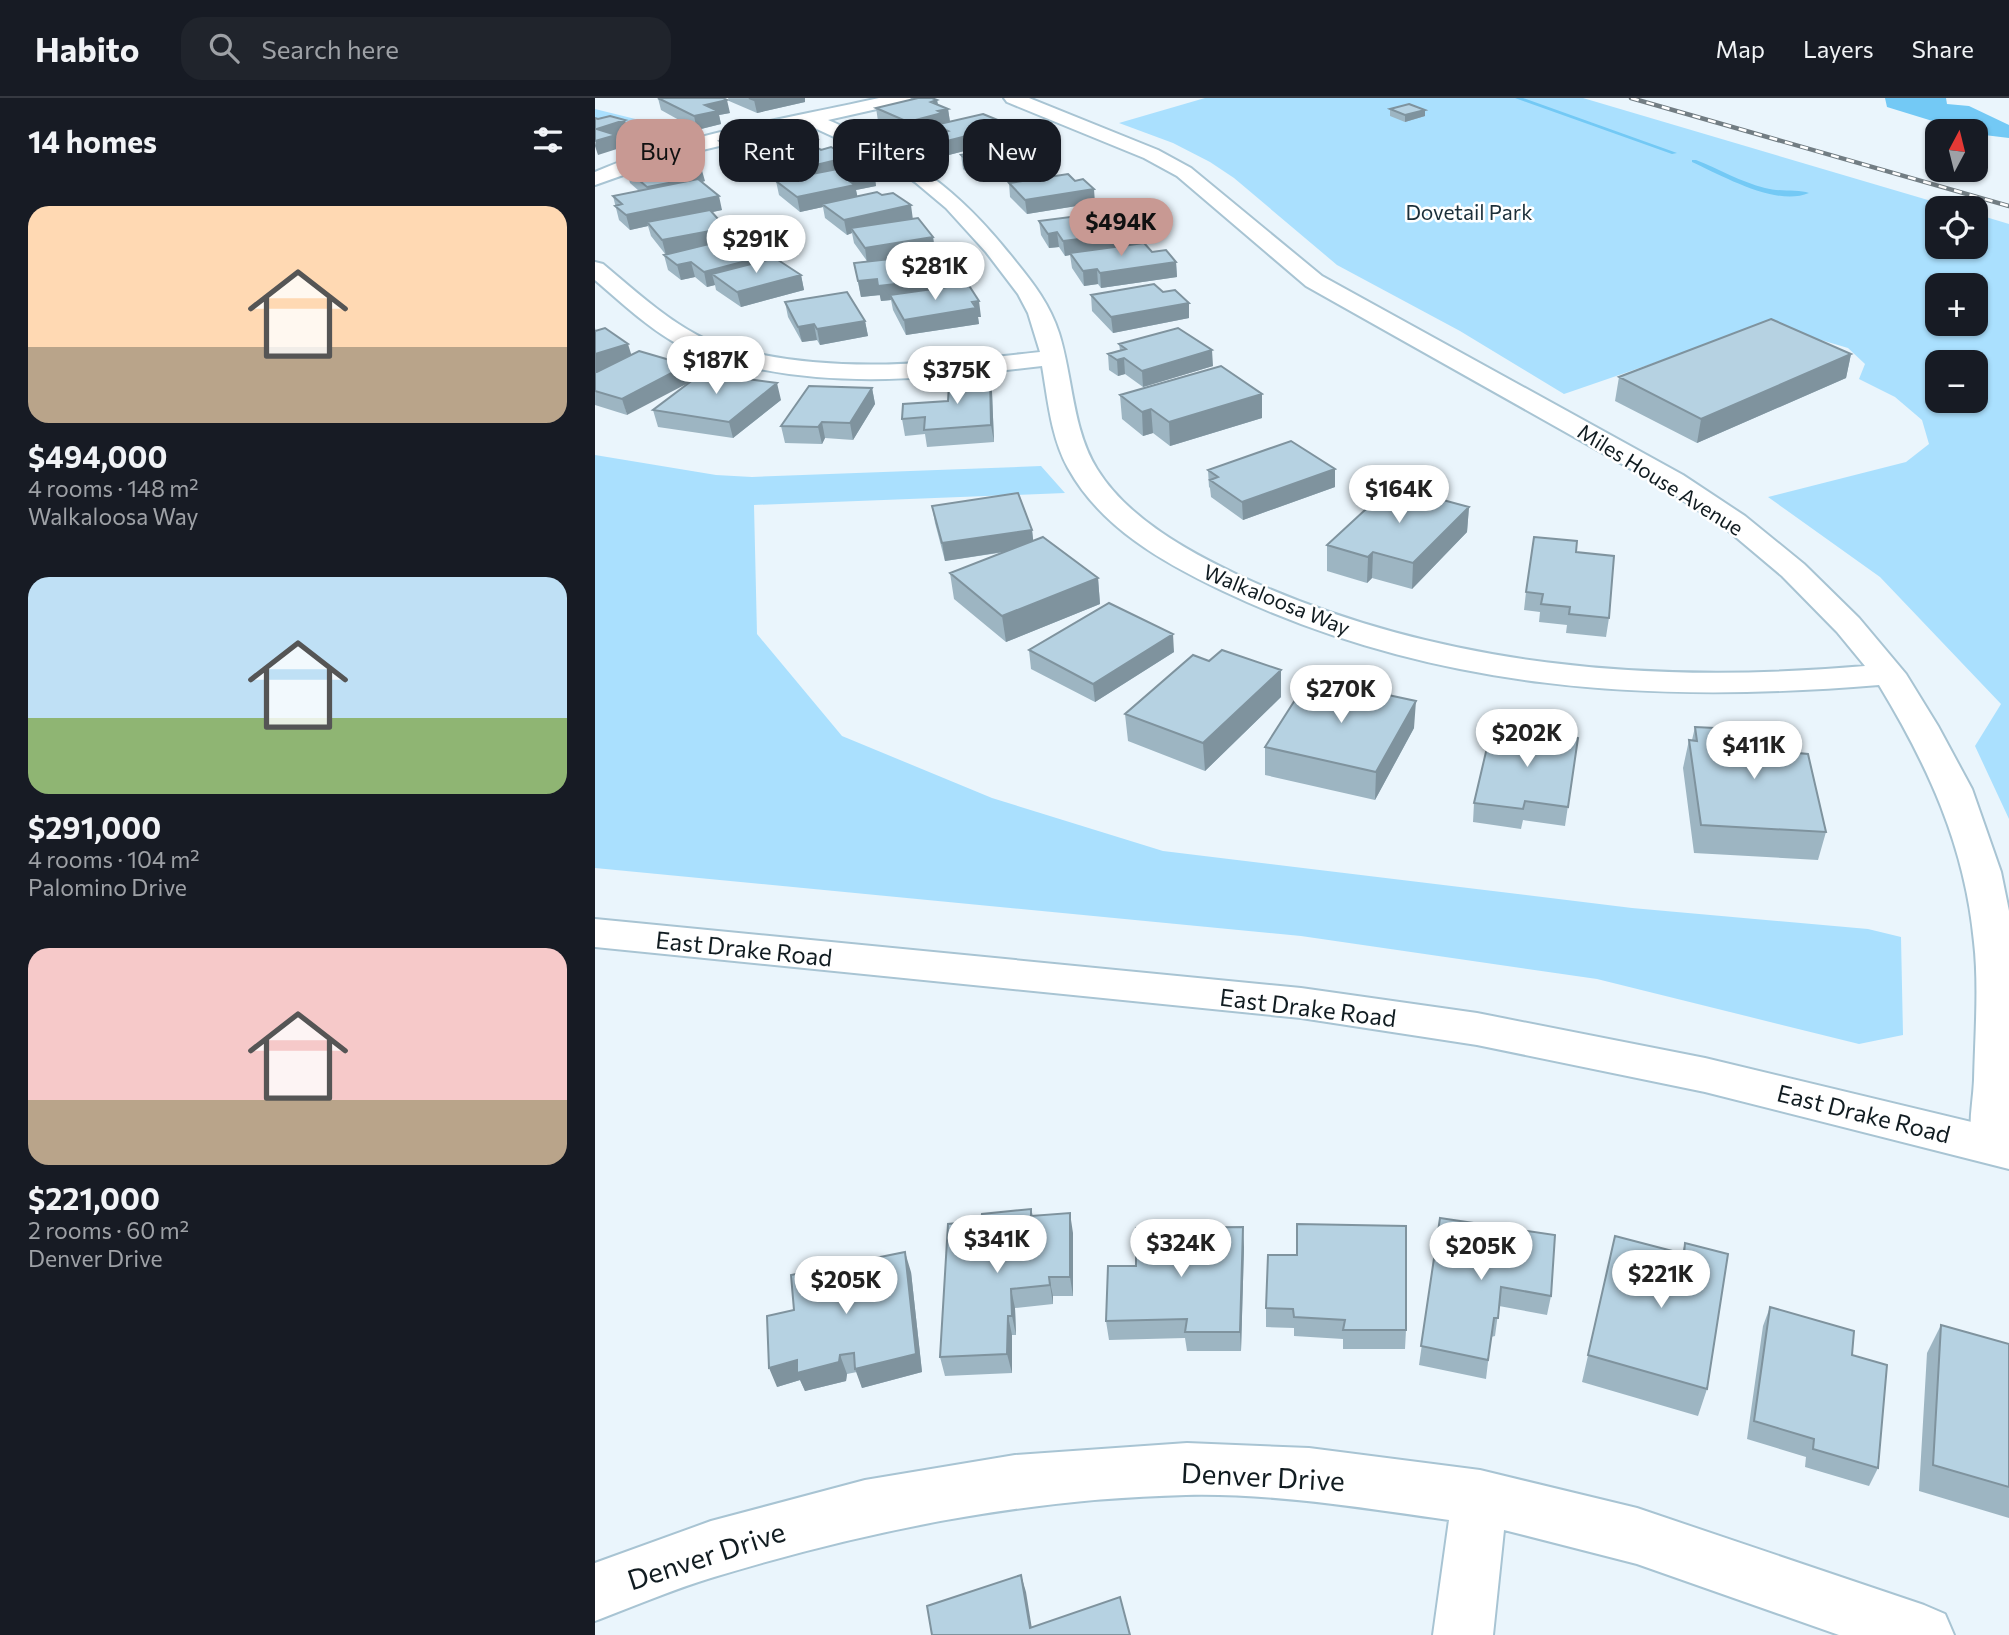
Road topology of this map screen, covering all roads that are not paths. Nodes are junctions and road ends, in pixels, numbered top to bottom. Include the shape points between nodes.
1 (902, 98) edge
2 (1013, 98) edge
3 (810, 119) edge
4 (819, 123) edge
5 (719, 140) edge
6 (595, 179) edge
7 (595, 269) edge
8 (1052, 358) junction
9 (1889, 674) junction
10 (595, 933) edge
11 (2001, 1148) edge
12 (1480, 1497) junction
13 (595, 1592) edge
14 (1464, 1635) edge
15 (1924, 1635) edge

1 - 3 street
2 - 9 street, Miles House Avenue via 1150,154 1184,173 1314,281 1607,443 1735,522 1793,570
4 - 8 street, Walkaloosa Way via 888,155 963,212 1040,312
5 - 6 street via 632,163
7 - 8 street via 690,341 735,357 786,367 948,367
8 - 9 street, Walkaloosa Way via 1065,424 1083,470 1110,500 1164,549 1240,589 1330,625 1488,665 1575,676 1737,684
9 - 11 street, Miles House Avenue via 1954,789 1982,872 1995,943
10 - 11 street, East Drake Road via 1301,1003 1463,1027 1705,1075
12 - 13 street, Denver Drive via 1309,1474 1187,1469 1015,1481 865,1507 711,1549
12 - 14 street
12 - 15 street, Denver Drive via 1637,1535

